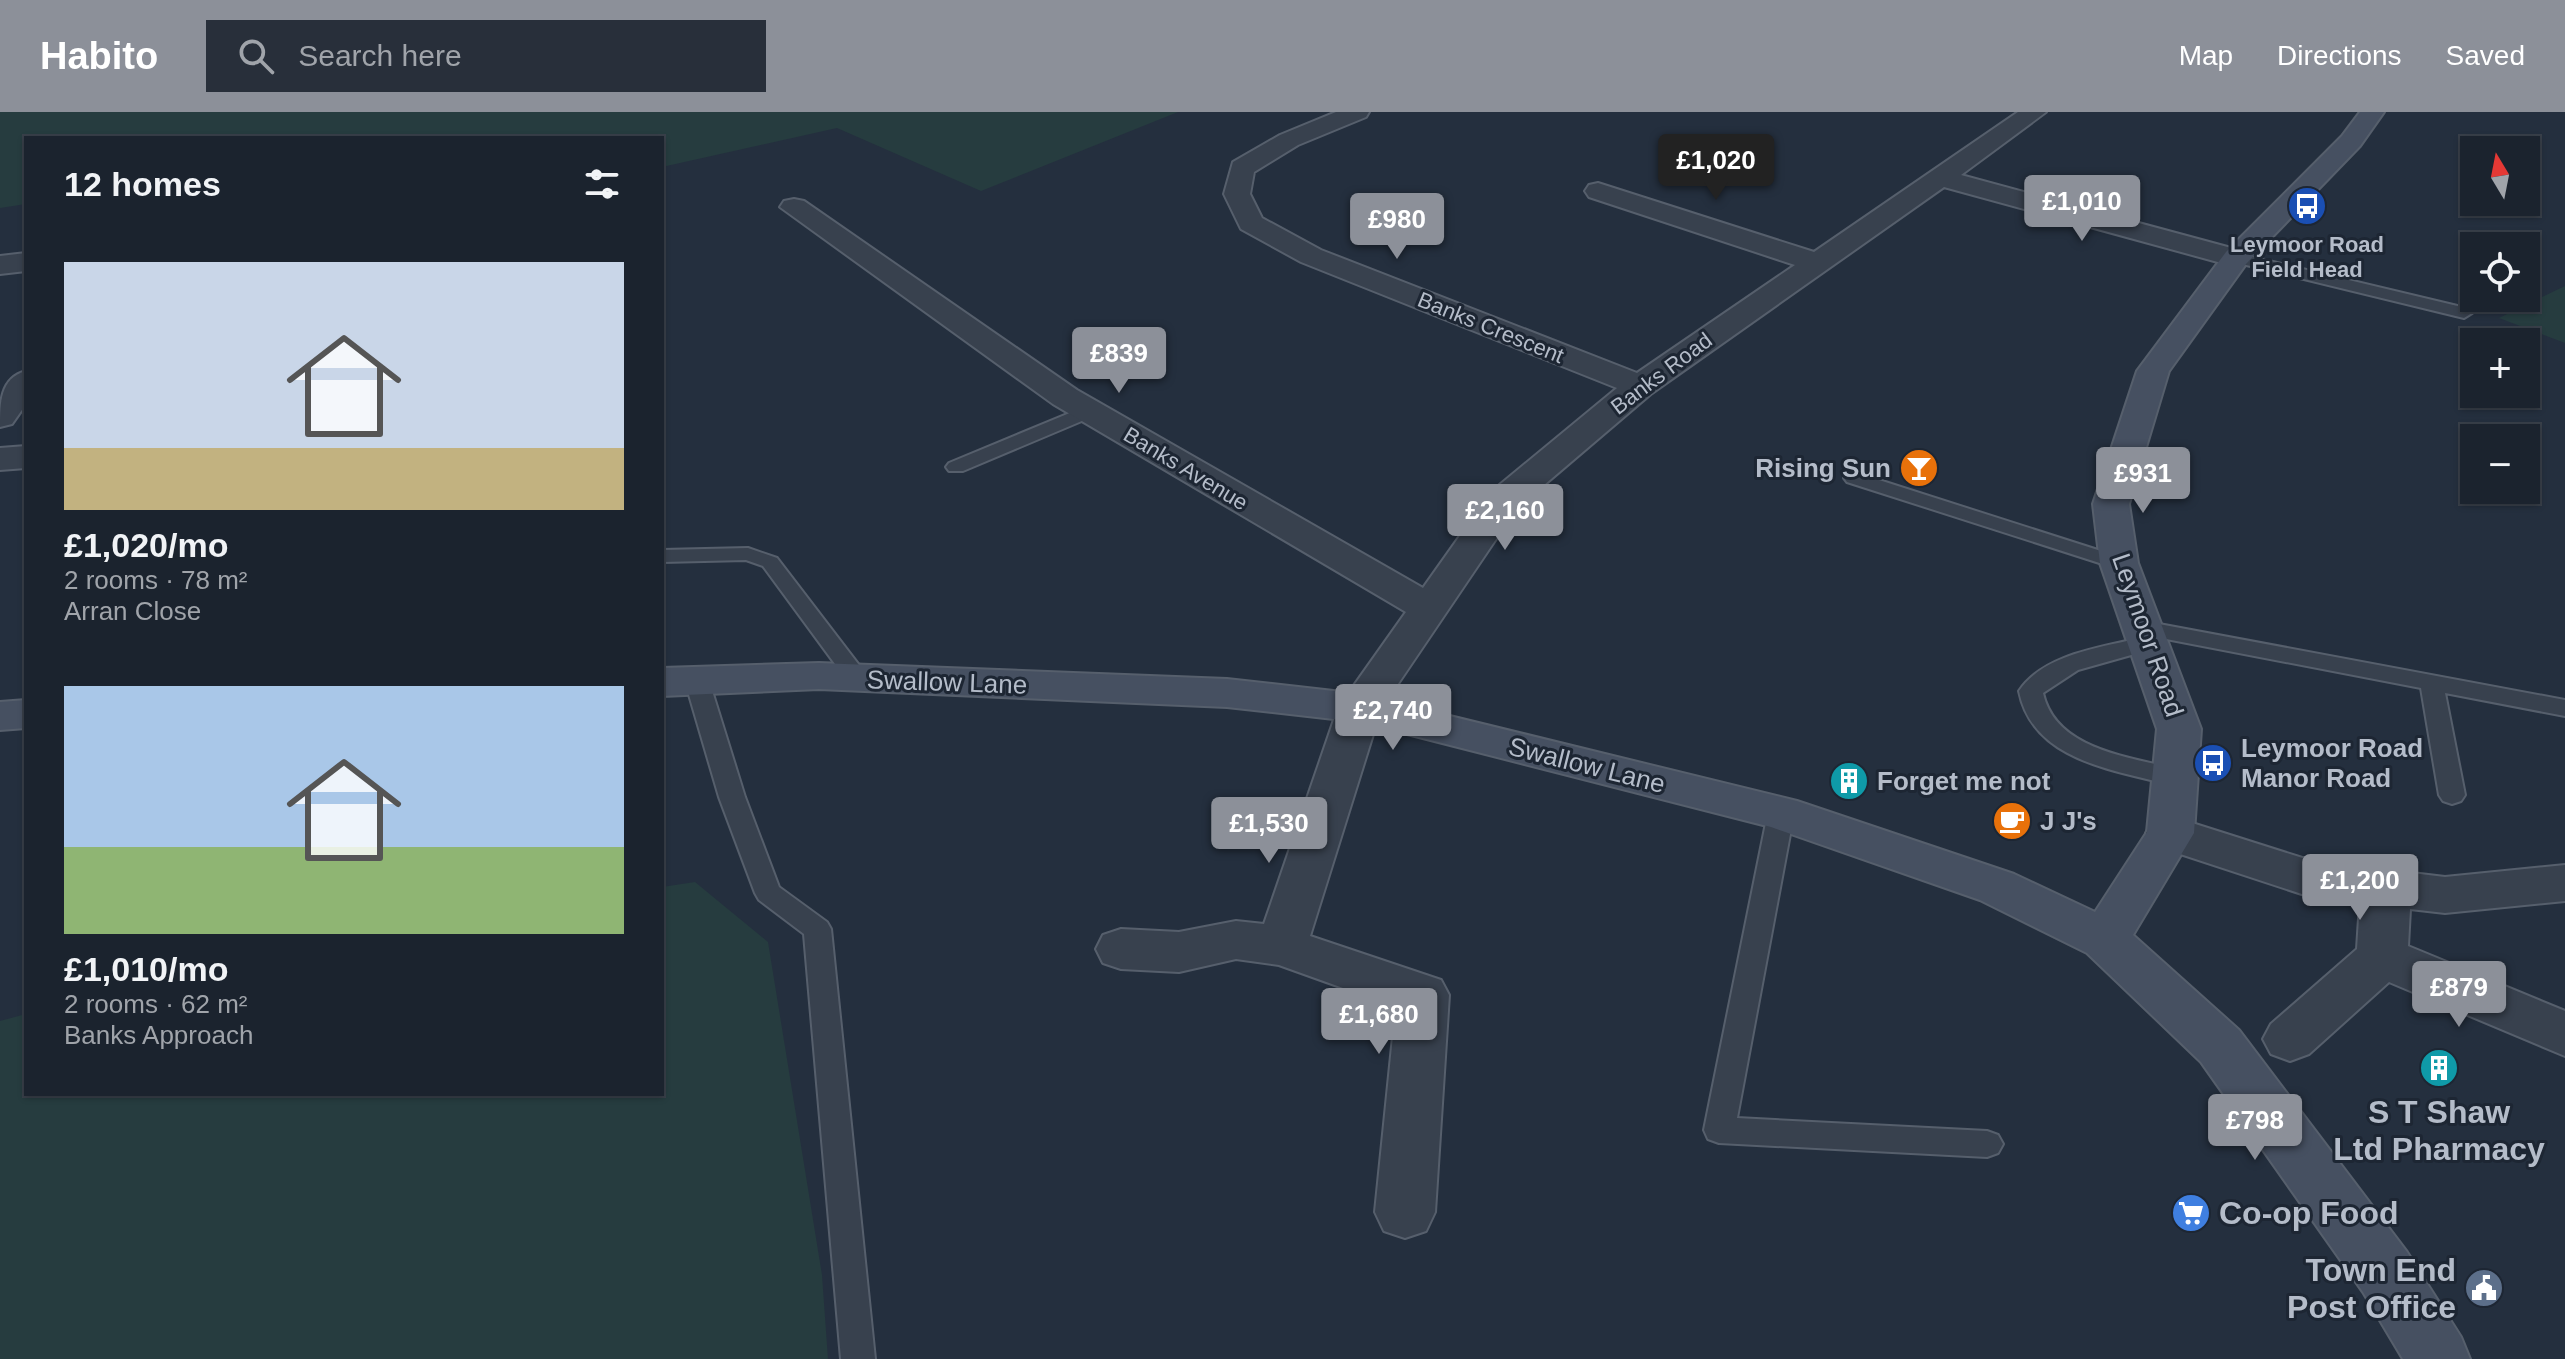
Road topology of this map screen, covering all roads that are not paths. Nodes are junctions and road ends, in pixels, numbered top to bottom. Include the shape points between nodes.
1 (1357, 112) edge
2 (2034, 112) edge
3 (2372, 112) edge
4 (1942, 178) junction
5 (1598, 191) dead end
6 (794, 207) dead end
7 (2236, 258) junction
8 (24, 262) edge
9 (1819, 263) junction
10 (0, 265) edge
11 (2464, 313) dead end
12 (24, 384) edge
13 (1640, 386) junction
14 (1089, 411) junction
15 (0, 417) edge
16 (24, 457) edge
17 (0, 459) edge
18 (956, 467) dead end
19 (1854, 478) dead end
20 (664, 556) edge
21 (2119, 563) junction
22 (1428, 608) junction
23 (2145, 636) junction
24 (857, 678) junction
25 (679, 681) edge
26 (2432, 684) junction
27 (1360, 708) junction
28 (2565, 708) edge
29 (24, 714) edge
30 (0, 716) edge
31 (2175, 777) junction
32 (2452, 795) dead end
33 (1781, 813) junction
34 (2170, 833) junction
35 (2565, 883) edge
36 (2386, 888) junction
37 (2105, 939) junction
38 (1282, 946) junction
39 (1121, 949) dead end
40 (2382, 957) junction
41 (2565, 1034) edge
42 (2290, 1039) dead end
43 (1987, 1144) dead end
44 (1405, 1212) dead end
45 (858, 1359) edge
46 (2438, 1359) edge

1 - 13 street, Banks Crescent via 1289,140 1242,168 1237,194 1251,223 1311,256
2 - 4 street, Banks Road
3 - 7 street, Leymoor Road via 2351,141
4 - 7 street
4 - 9 street, Banks Road
5 - 9 street
6 - 14 street, Banks Avenue
7 - 11 lane
7 - 21 street, Leymoor Road via 2153,371 2111,504
8 - 10 street
9 - 13 street, Banks Road
12 - 15 street
13 - 22 street, Banks Road via 1504,500
14 - 18 lane
14 - 22 street, Banks Avenue
16 - 17 street
19 - 21 lane
20 - 24 lane via 748,554 770,562
21 - 23 street, Leymoor Road
22 - 27 street, Banks Road
23 - 26 lane
23 - 31 street, Leymoor Road via 2179,729
23 - 31 lane via 2060,668 2031,691 2031,706 2042,725 2063,742
24 - 25 street, Swallow Lane
24 - 27 street, Swallow Lane via 1227,693
25 - 45 lane via 768,893 817,929
26 - 28 lane
26 - 32 lane
27 - 33 street, Swallow Lane
27 - 38 street, Banks Road
29 - 30 street
31 - 34 street, Leymoor Road
33 - 37 street, Swallow Lane via 1997,887
33 - 43 lane via 1719,1130
34 - 36 street via 2311,879
34 - 37 street, Leymoor Road
35 - 36 street via 2445,895
36 - 40 street
37 - 46 street, Swallow Lane via 2220,1046 2385,1272
38 - 39 street via 1236,940 1179,952
38 - 44 street via 1423,995
40 - 41 street
40 - 42 street

